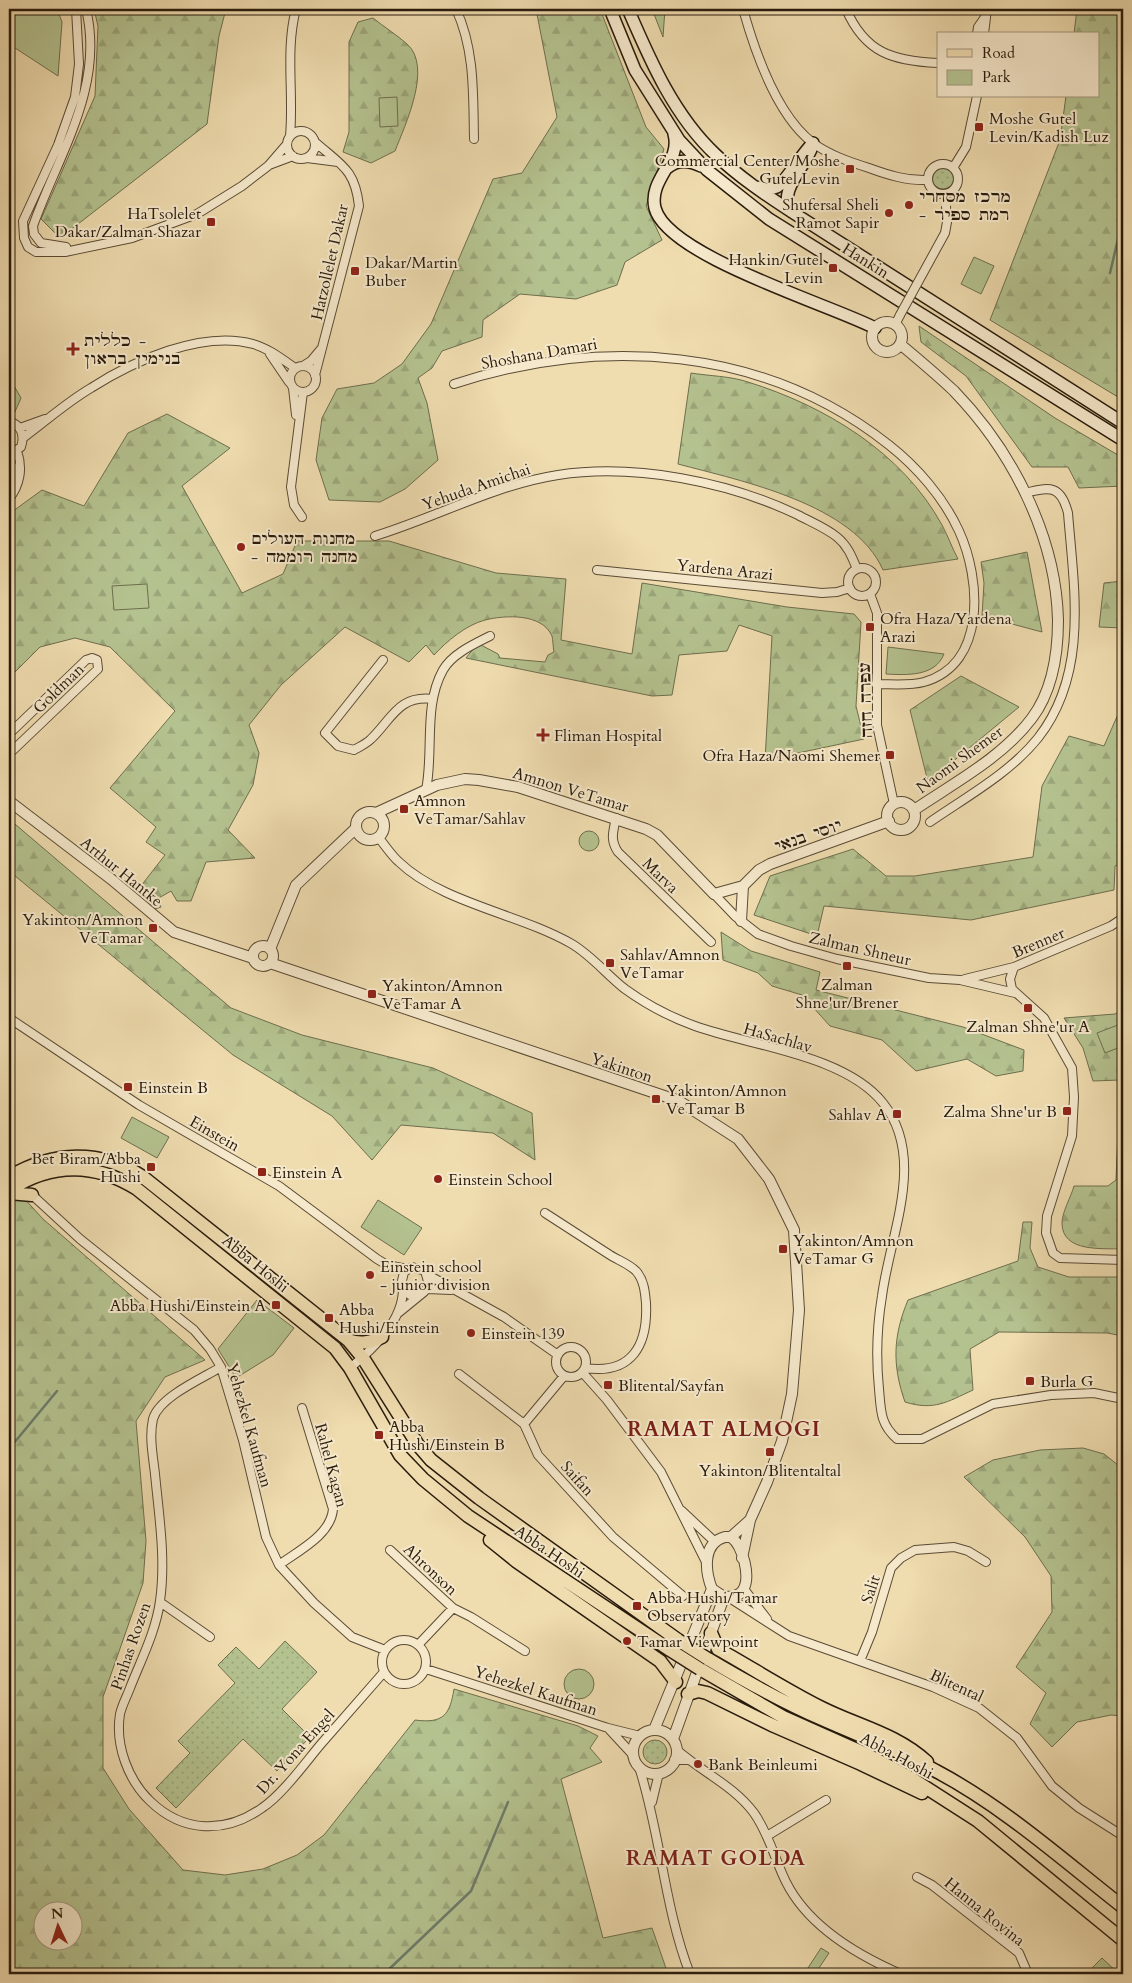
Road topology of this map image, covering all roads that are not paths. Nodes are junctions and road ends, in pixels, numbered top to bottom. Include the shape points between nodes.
1 (76, 9) edge
2 (86, 9) edge
3 (296, 9) edge
4 (456, 9) edge
5 (610, 9) edge
6 (628, 9) edge
7 (743, 9) edge
8 (846, 9) edge
9 (987, 12) edge
10 (977, 32) edge
11 (984, 32) edge
12 (937, 63) edge
13 (977, 98) edge
14 (292, 110) junction
15 (302, 130) junction
16 (673, 130) junction
17 (290, 136) junction
18 (474, 138) dead end
19 (315, 142) junction
20 (813, 143) junction
21 (287, 144) junction
22 (293, 156) junction
23 (307, 158) junction
24 (338, 162) junction
25 (268, 166) junction
26 (953, 168) junction
27 (666, 169) junction
28 (707, 170) junction
29 (928, 180) junction
30 (756, 187) junction
31 (944, 193) junction
32 (792, 212) junction
33 (88, 248) junction
34 (896, 325) junction
35 (875, 328) junction
36 (900, 344) junction
37 (323, 346) junction
38 (266, 349) junction
39 (299, 367) junction
40 (315, 375) junction
41 (454, 384) dead end
42 (292, 385) junction
43 (302, 392) junction
44 (52, 416) junction
45 (9, 421) edge
46 (1123, 423) edge
47 (297, 427) junction
48 (20, 428) junction
49 (23, 438) junction
50 (1123, 440) edge
51 (17, 451) junction
52 (9, 456) edge
53 (9, 461) edge
54 (19, 477) junction
55 (1026, 493) junction
56 (9, 500) edge
57 (302, 517) dead end
58 (375, 536) dead end
59 (857, 569) junction
60 (597, 570) dead end
61 (850, 588) junction
62 (870, 594) junction
63 (490, 636) dead end
64 (383, 660) dead end
65 (876, 684) junction
66 (433, 699) junction
67 (9, 734) edge
68 (9, 754) edge
69 (426, 790) junction
70 (9, 801) edge
71 (894, 804) junction
72 (914, 810) junction
73 (380, 817) junction
74 (616, 818) junction
75 (889, 821) junction
76 (930, 822) dead end
77 (356, 828) junction
78 (378, 837) junction
79 (363, 838) junction
80 (341, 844) junction
81 (743, 886) junction
82 (714, 894) junction
83 (1123, 918) edge
84 (741, 921) junction
85 (711, 942) dead end
86 (264, 953) junction
87 (1014, 967) junction
88 (960, 980) junction
89 (1015, 993) junction
90 (9, 1018) edge
91 (38, 1169) junction
92 (9, 1177) edge
93 (25, 1180) junction
94 (9, 1192) edge
95 (35, 1198) junction
96 (545, 1213) dead end
97 (1123, 1260) edge
98 (407, 1269) junction
99 (428, 1275) junction
100 (403, 1289) junction
101 (427, 1289) junction
102 (457, 1291) junction
103 (420, 1295) junction
104 (397, 1314) junction
105 (382, 1336) junction
106 (348, 1340) junction
107 (558, 1355) junction
108 (363, 1358) junction
109 (222, 1367) junction
110 (350, 1368) junction
111 (584, 1370) junction
112 (460, 1374) dead end
113 (564, 1376) junction
114 (1123, 1399) edge
115 (302, 1408) dead end
116 (524, 1424) junction
117 (679, 1508) junction
118 (468, 1516) junction
119 (750, 1520) junction
120 (731, 1537) junction
121 (714, 1541) junction
122 (390, 1550) dead end
123 (742, 1558) junction
124 (986, 1562) dead end
125 (707, 1564) junction
126 (279, 1565) junction
127 (712, 1589) junction
128 (744, 1590) junction
129 (683, 1596) dead end
130 (726, 1597) junction
131 (160, 1602) junction
132 (453, 1608) junction
133 (772, 1624) junction
134 (711, 1633) junction
135 (210, 1636) dead end
136 (418, 1645) junction
137 (385, 1650) junction
138 (524, 1651) dead end
139 (860, 1661) junction
140 (704, 1664) junction
141 (426, 1669) junction
142 (384, 1672) junction
143 (676, 1682) junction
144 (688, 1694) junction
145 (608, 1728) junction
146 (654, 1730) junction
147 (640, 1736) junction
148 (673, 1739) junction
149 (633, 1754) junction
150 (676, 1755) junction
151 (639, 1767) junction
152 (936, 1771) junction
153 (659, 1774) junction
154 (826, 1800) dead end
155 (651, 1804) junction
156 (978, 1820) junction
157 (183, 1822) joint
158 (767, 1836) junction
159 (1123, 1836) edge
160 (917, 1876) dead end
161 (1123, 1907) edge
162 (1123, 1940) edge
163 (690, 1974) edge
164 (900, 1974) edge
165 (1028, 1974) edge

1 - 33 street via 79,64 75,97 58,144 25,212 22,229 28,247 36,252
2 - 33 street via 89,69 86,94 33,226 34,234 41,243 54,247
3 - 14 street via 290,55
4 - 18 street via 471,53
5 - 16 main road, Hankin via 635,70
6 - 30 main road, Hankin via 649,58 692,126 716,156
7 - 20 street via 760,63 780,102
8 - 12 street via 859,33 893,58
9 - 10 street
9 - 11 street
13 - 26 street via 966,147
14 - 15 street
14 - 17 street
15 - 17 street
15 - 19 street via 311,134
16 - 27 main road via 675,151
16 - 28 main road, Hankin via 686,150
17 - 21 street
19 - 23 street via 314,151
19 - 24 street, Hatzollelet Dakar
20 - 29 street via 857,165 901,178
20 - 30 main road via 780,185 769,189
20 - 32 main road via 806,162 788,191
21 - 22 street
21 - 25 street
22 - 23 street
22 - 25 street
23 - 24 street
24 - 37 street, Hatzollelet Dakar via 355,182 359,206
25 - 33 street via 197,214 132,238
26 - 29 street via 946,164 937,165
26 - 31 street via 957,184
27 - 28 main road via 673,163 683,162 697,164
27 - 35 main road via 654,192 655,208 684,241 777,288
28 - 50 main road, Hankin via 769,219
29 - 31 street via 936,191
30 - 32 main road, Hankin
31 - 34 street, bridge via 945,233
32 - 46 main road, Hankin
34 - 35 street via 885,322
34 - 36 street via 900,331
35 - 36 street via 872,337 879,350 893,350
36 - 55 street, Naomi Shemer via 954,392 976,418
37 - 39 street, Hatzollelet Dakar via 311,361
37 - 40 street, Hatzollelet Dakar
38 - 39 street
38 - 42 street
38 - 44 street via 231,340 196,343 171,350 90,388
39 - 40 street via 310,369
39 - 42 street via 290,374
40 - 43 street via 314,386
41 - 65 street, Shoshana Damari via 484,374 556,360 637,355 676,358 746,372 803,392 870,431 911,465 945,506 967,551 974,597 974,619 962,655 951,667 923,682
42 - 43 street
42 - 47 street
43 - 47 street
44 - 48 street
44 - 49 street
45 - 48 street
47 - 57 street via 291,486 294,506
48 - 49 street
49 - 51 street
51 - 52 street
51 - 54 street
53 - 54 street
54 - 56 street via 19,484
55 - 72 street, Naomi Shemer via 1055,586 1058,631 1052,675 1034,716 1022,731 979,766
55 - 76 street via 1042,489 1057,491 1064,498 1068,513 1076,620 1074,648 1061,699 1037,739 986,783
58 - 59 street, Yehuda Amichai via 536,479 581,472 638,474 721,486 777,505 838,538 848,549
59 - 61 street via 850,575
59 - 62 street via 870,570 876,578 876,587
60 - 61 street, Yardena Arazi via 822,592
61 - 62 street via 856,595
62 - 65 street, עפרה חזה via 876,614
63 - 66 street via 468,648 444,669
64 - 66 street via 325,733 338,746 354,750 370,740 398,706 422,698
65 - 71 street, עפרה חזה via 877,725
66 - 69 street
67 - 68 street, Goldman via 86,660 97,660 98,669
69 - 73 street, Amnon VeTamar
69 - 74 street, Amnon VeTamar via 465,779 498,782
70 - 86 street, Arthur Hantke via 174,932 224,950
71 - 72 street via 907,803
71 - 75 street via 889,810
72 - 75 street via 915,818 907,828 894,828
73 - 77 street via 363,814 357,820
73 - 78 street via 383,831
74 - 82 street, Amnon VeTamar via 657,835
74 - 85 street, Marva via 612,836 618,852
75 - 81 street, יוסי בנאי via 770,864
77 - 79 street
77 - 80 street
78 - 79 street
78 - 114 street, HaSachlav via 399,862 432,886 573,945 661,1013 841,1071 881,1100 896,1120 903,1156 900,1210 882,1296 877,1365 885,1429 897,1439 922,1439 993,1404 1051,1394 1094,1393
79 - 80 street
80 - 86 street via 296,885
81 - 82 street, יוסי בנאי
81 - 84 street
82 - 84 street, Zalman Shneur
83 - 87 street, Brenner
84 - 88 street, Zalman Shneur via 758,934 837,959 929,978
86 - 119 street, Yakinton via 304,976 376,997 679,1101 738,1140 769,1179 794,1230 798,1266 799,1310 792,1394 782,1440
87 - 88 street, Brenner
87 - 89 street via 1010,984
88 - 89 street, Zalman Shneur
89 - 97 street, Zalman Shneur via 1044,1018 1072,1068 1072,1136 1047,1216 1049,1244 1060,1258
90 - 98 street, Einstein via 139,1105 279,1186 377,1259
91 - 92 main road, Abba Hoshi
91 - 93 main road, Abba Hoshi
91 - 95 street
91 - 106 main road, Abba Hoshi via 58,1157 81,1156 128,1167
91 - 110 main road, Abba Hoshi via 83,1169 108,1173 129,1184 335,1348
93 - 94 main road, Abba Hoshi
93 - 95 street, Yehezkel Kaufman via 27,1190
94 - 95 main road
95 - 109 street, Yehezkel Kaufman via 80,1239 194,1330
96 - 111 street via 636,1271 645,1288 643,1342 619,1366 608,1370
98 - 99 street via 421,1268
98 - 100 street via 401,1281
99 - 101 street
99 - 102 street
100 - 103 street via 410,1295
100 - 104 street
101 - 102 street
101 - 103 street
102 - 107 street via 504,1317
103 - 104 street
104 - 105 street
105 - 106 main road via 369,1342
105 - 108 street
106 - 108 main road, Abba Hoshi
107 - 111 street via 570,1348 580,1350 585,1358
107 - 113 street via 556,1364
108 - 110 street
108 - 140 main road, Abba Hoshi, bridge via 418,1446 431,1460 678,1640
109 - 126 street, Yehezkel Kaufman via 266,1537
109 - 131 street, Pinhas Rozen via 173,1395 158,1409 154,1418 151,1438 162,1552
110 - 118 main road, Abba Hoshi via 400,1455 423,1479
111 - 113 street via 574,1377
111 - 117 street via 661,1472
112 - 116 street, Saifan
113 - 116 street
115 - 126 street, Rahel Kagan via 333,1509 332,1519 327,1528
116 - 129 street, Saifan via 538,1455 613,1537
117 - 121 street
117 - 125 street
118 - 140 main road, Abba Hoshi, bridge via 670,1650
118 - 143 main road via 483,1534 516,1561 660,1661
119 - 120 street, Yakinton
119 - 123 street, Yakinton
120 - 121 street
120 - 123 street via 739,1546
121 - 125 street
122 - 132 street, Ahronson
123 - 128 street
124 - 139 street, Salit via 954,1547 915,1550 901,1558 891,1568
125 - 127 street
126 - 137 street, Yehezkel Kaufman via 352,1637
127 - 130 street
127 - 143 street
128 - 130 street
128 - 133 street, Blitental
130 - 133 street, Blitental
130 - 134 street
131 - 135 street
131 - 157 street, Pinhas Rozen via 120,1714 121,1740 126,1765 137,1788 155,1806
132 - 136 street, Ahronson
132 - 138 street, Ahronson
133 - 139 street, Blitental via 789,1636
134 - 144 street
134 - 152 main road via 718,1649 823,1708 914,1749
136 - 137 street via 397,1641
136 - 141 street via 426,1656
137 - 142 street via 382,1657
139 - 159 street, Blitental via 979,1708 1016,1738 1052,1786
140 - 152 main road, Abba Hoshi
140 - 156 main road, Abba Hoshi via 783,1718 866,1754
141 - 142 street via 417,1681 410,1684 394,1683
141 - 145 street, Yehezkel Kaufman
142 - 157 street, Dr. Yona Engel via 263,1808 232,1823 207,1828
143 - 146 street
144 - 148 street
144 - 156 main road via 707,1693
145 - 147 street, Yehezkel Kaufman
145 - 149 street, Yehezkel Kaufman
146 - 147 street
146 - 148 street
147 - 149 street
148 - 150 street
149 - 151 street
150 - 153 street via 672,1766
150 - 158 street via 689,1760 743,1799
151 - 153 street
151 - 155 street
152 - 161 main road, Abba Hoshi via 1031,1835
153 - 155 street
154 - 158 street
155 - 163 street via 673,1924
156 - 162 main road, Abba Hoshi
158 - 164 street via 787,1883 807,1913 834,1936 879,1965
160 - 165 street, Hanna Rovina via 1019,1953

